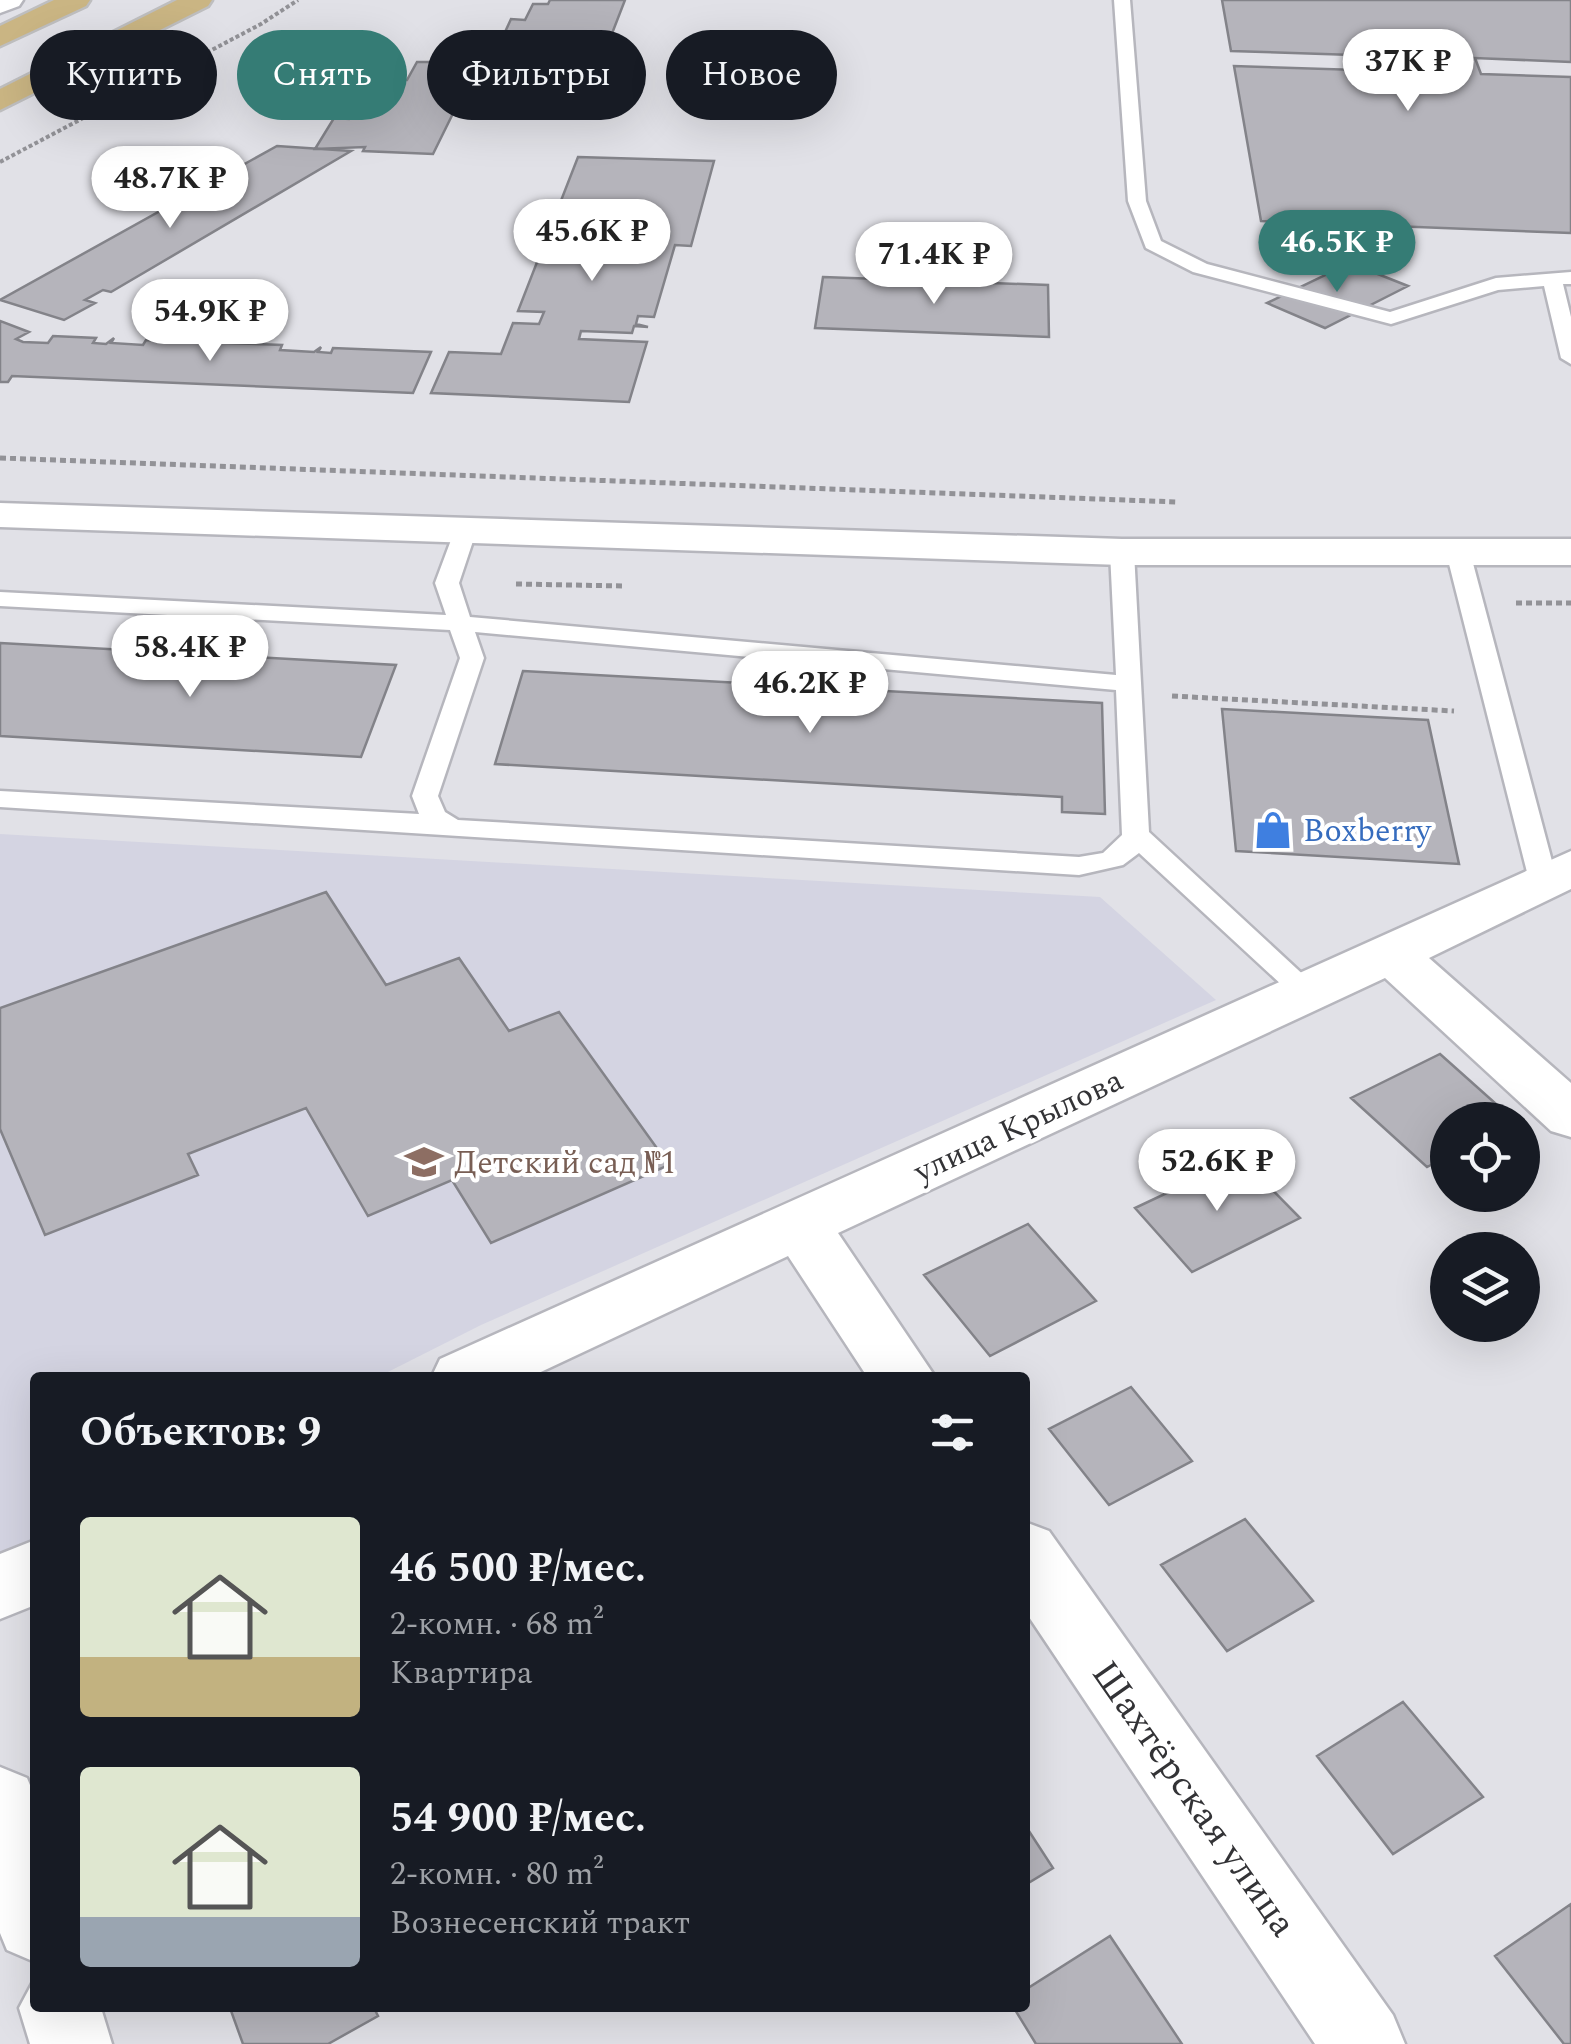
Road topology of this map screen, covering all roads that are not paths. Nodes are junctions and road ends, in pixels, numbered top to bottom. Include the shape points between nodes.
1 (9, 0) edge
2 (76, 0) edge
3 (198, 0) edge
4 (1122, 0) edge
5 (0, 5) edge
6 (0, 37) edge
7 (0, 101) edge
8 (1562, 279) edge
9 (1571, 358) edge
10 (0, 504) edge
11 (0, 515) edge
12 (167, 518) junction
13 (465, 532) junction
14 (1122, 552) junction
15 (1458, 552) junction
16 (1571, 552) edge
17 (0, 599) edge
18 (458, 623) junction
19 (1129, 684) junction
20 (0, 799) edge
21 (440, 824) junction
22 (1136, 834) junction
23 (1557, 874) edge
24 (1391, 954) junction
25 (1308, 992) junction
26 (1571, 1116) edge
27 (799, 1225) junction
28 (476, 1372) edge
29 (900, 1372) edge
30 (1030, 1560) edge
31 (30, 1573) edge
32 (0, 1587) edge
33 (0, 1804) edge
34 (30, 1905) edge
35 (61, 2012) edge
36 (71, 2044) edge
37 (1364, 2044) edge

1 - 5 street
2 - 6 main road
3 - 7 main road
4 - 8 lane via 1137,201 1153,244 1200,268 1392,318 1496,284
8 - 9 lane
10 - 12 street
11 - 12 street
12 - 13 street
13 - 14 street
13 - 18 lane via 447,583
14 - 15 street
14 - 19 lane
15 - 16 street
15 - 23 lane
17 - 18 lane
18 - 19 lane
18 - 21 lane via 472,658 425,796
19 - 22 lane
20 - 21 lane
21 - 22 lane via 1078,866 1117,858
22 - 25 lane
23 - 24 street, улица Крылова
24 - 25 street, улица Крылова
24 - 26 street
25 - 27 street, улица Крылова
27 - 28 street, улица Крылова
27 - 29 street
30 - 37 street, Шахтёрская улица
31 - 32 street
33 - 34 street
35 - 36 street

